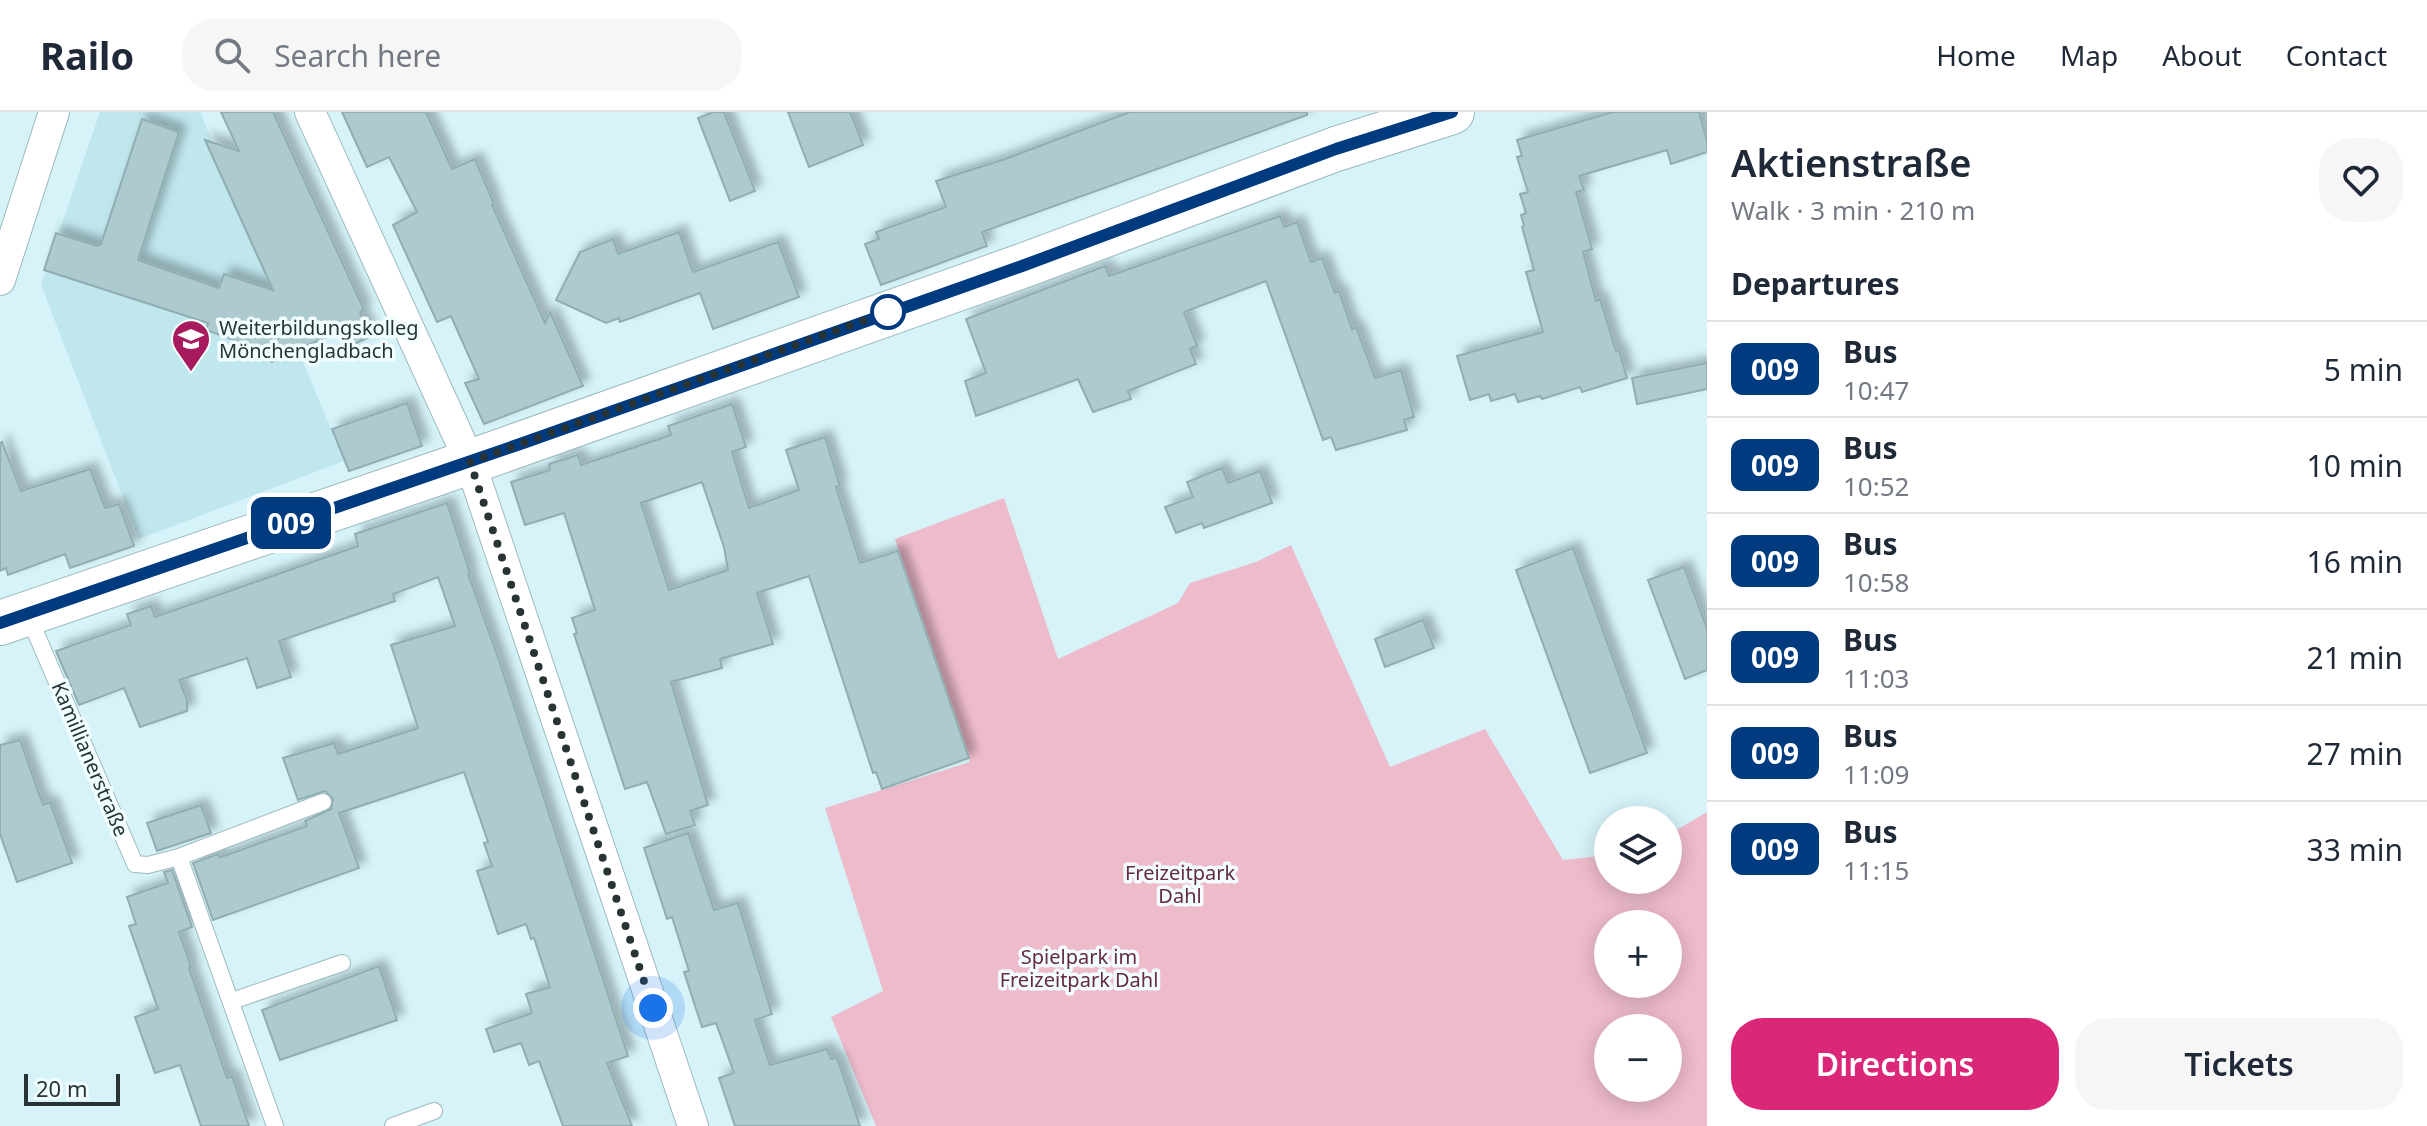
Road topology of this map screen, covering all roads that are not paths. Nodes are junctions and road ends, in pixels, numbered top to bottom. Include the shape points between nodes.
1 (54, 112) edge
2 (310, 112) edge
3 (1452, 112) edge
4 (1368, 124) edge
5 (0, 280) edge
6 (470, 462) junction
7 (14, 618) edge
8 (323, 802) dead end
9 (179, 857) junction
10 (342, 963) dead end
11 (232, 1001) junction
12 (434, 1111) dead end
13 (275, 1126) edge
14 (393, 1126) edge
15 (693, 1126) edge

1 - 5 street
2 - 6 street
3 - 4 street
4 - 6 street via 1022,266
6 - 7 street
6 - 15 street
7 - 9 lane, Kamillianerstraße via 135,864
8 - 9 lane, Kamillianerstraße
9 - 11 lane
10 - 11 lane
11 - 13 lane
12 - 14 lane

